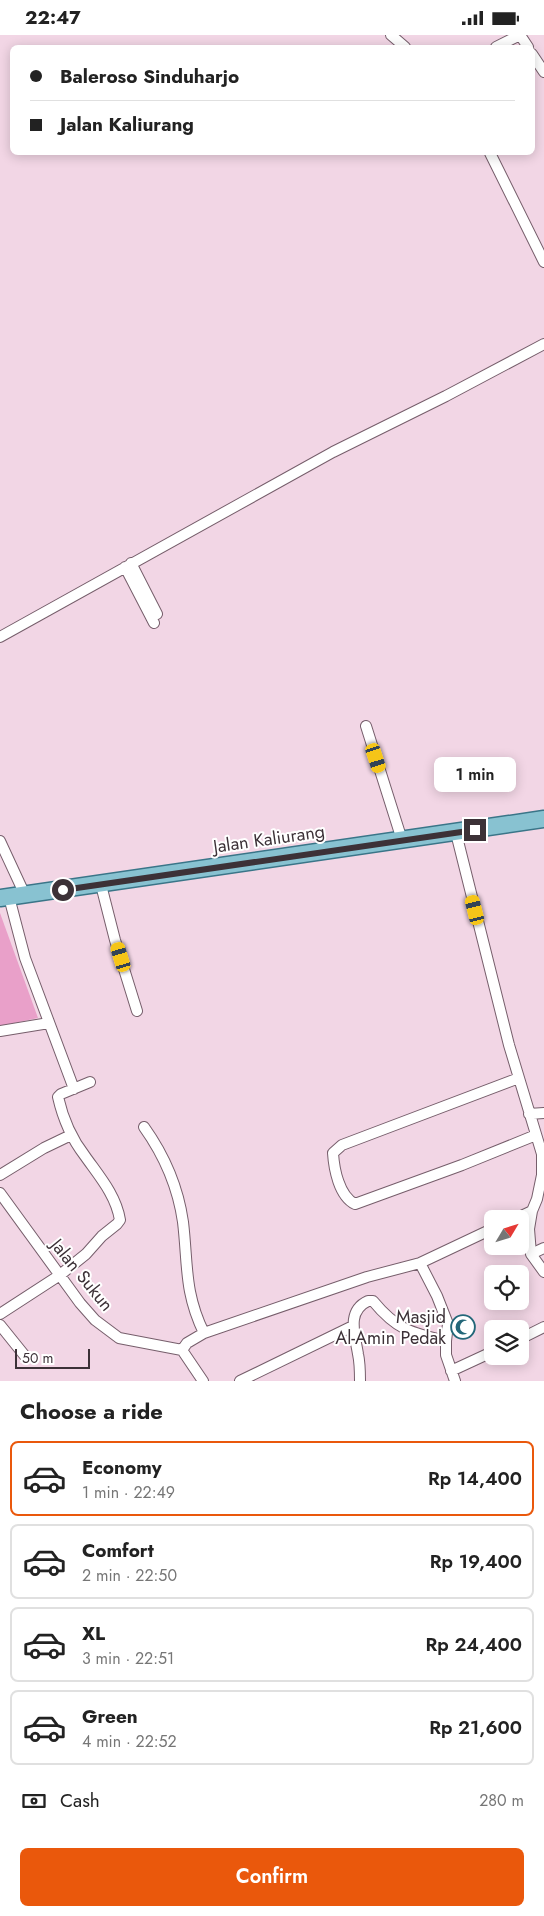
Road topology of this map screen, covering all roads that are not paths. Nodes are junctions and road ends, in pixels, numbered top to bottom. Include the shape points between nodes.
1 (391, 35) edge
2 (403, 45) edge
3 (500, 45) edge
4 (527, 45) edge
5 (535, 58) edge
6 (544, 72) edge
7 (491, 155) edge
8 (544, 262) edge
9 (544, 344) edge
10 (128, 565) junction
11 (157, 621) dead end
12 (0, 637) edge
13 (366, 725) dead end
14 (544, 819) edge
15 (456, 833) junction
16 (402, 840) junction
17 (0, 841) edge
18 (102, 885) junction
19 (11, 897) edge
20 (137, 1011) dead end
21 (49, 1023) junction
22 (0, 1031) edge
23 (519, 1077) junction
24 (90, 1082) dead end
25 (74, 1089) junction
26 (544, 1113) edge
27 (529, 1114) junction
28 (144, 1127) dead end
29 (71, 1135) junction
30 (536, 1135) junction
31 (0, 1175) edge
32 (0, 1193) edge
33 (532, 1211) junction
34 (529, 1212) edge
35 (484, 1233) edge
36 (544, 1248) edge
37 (531, 1254) junction
38 (420, 1263) junction
39 (544, 1272) edge
40 (60, 1275) junction
41 (0, 1314) edge
42 (0, 1325) edge
43 (353, 1325) junction
44 (544, 1327) edge
45 (204, 1333) junction
46 (529, 1334) edge
47 (446, 1341) junction
48 (182, 1350) junction
49 (484, 1355) edge
50 (25, 1356) dead end
51 (451, 1371) junction
52 (203, 1381) edge
53 (240, 1381) edge
54 (360, 1381) edge
55 (456, 1381) edge

1 - 2 street
3 - 4 street via 520,35
5 - 6 street
7 - 8 street
9 - 10 street via 333,452
10 - 11 street
10 - 12 street
13 - 16 street
14 - 15 main road, Jalan Kaliurang
15 - 16 main road, Jalan Kaliurang
15 - 23 street
16 - 18 main road, Jalan Kaliurang
17 - 19 street
18 - 19 main road, Jalan Kaliurang
18 - 20 street
19 - 21 street via 25,957
21 - 22 street
21 - 25 street
23 - 27 street
23 - 30 street via 342,1145 332,1153 333,1165 345,1194 355,1204
24 - 25 street
25 - 29 street via 58,1097
26 - 27 street
27 - 30 street
28 - 45 street via 161,1152 173,1182 183,1221 188,1287
29 - 31 street
29 - 40 street via 111,1194 120,1220
30 - 33 street via 542,1154 542,1175
32 - 40 street, Jalan Sukun
33 - 34 street
33 - 37 street via 529,1229
35 - 38 street
36 - 37 street
37 - 39 street
38 - 45 street via 367,1277
38 - 47 street via 448,1324
40 - 41 street
40 - 48 street, Jalan Sukun via 95,1320 119,1338
42 - 50 street
43 - 47 street via 357,1310 373,1301 394,1323 411,1333
43 - 53 street
43 - 54 street
44 - 46 street
45 - 48 street
47 - 51 street
48 - 52 street
49 - 51 street
51 - 55 street

